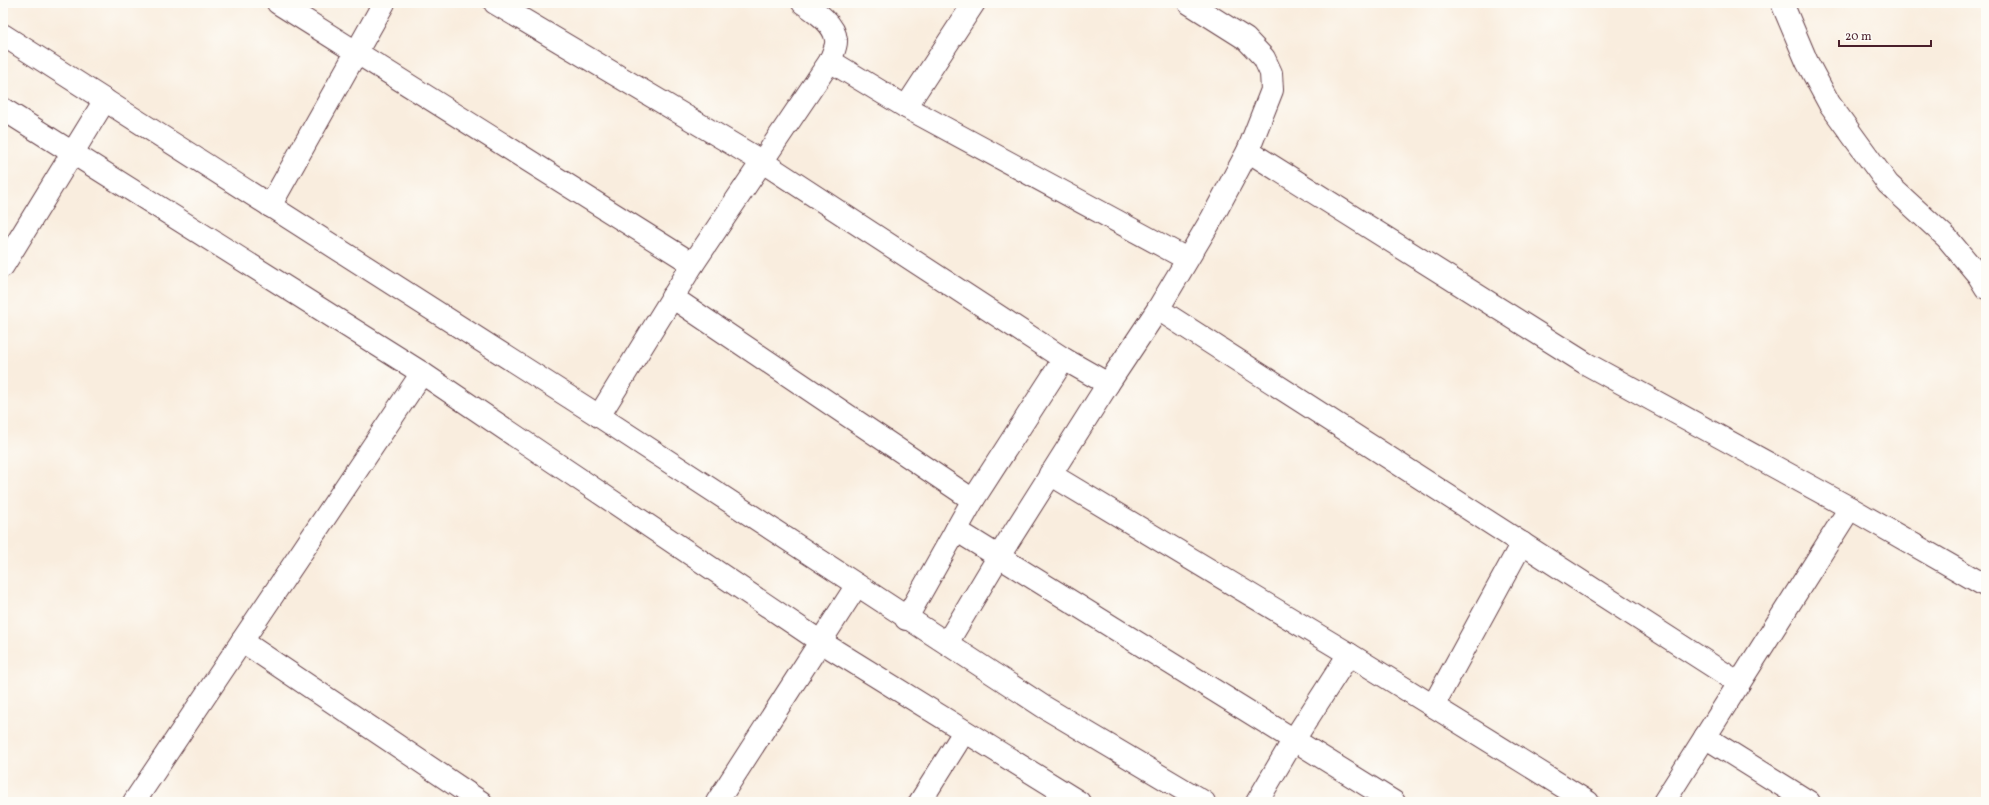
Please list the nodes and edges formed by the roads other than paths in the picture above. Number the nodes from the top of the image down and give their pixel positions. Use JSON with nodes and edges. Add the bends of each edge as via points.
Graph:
{"nodes":[{"id":1,"x":278,"y":3,"type":"edge"},
{"id":2,"x":384,"y":3,"type":"edge"},
{"id":3,"x":495,"y":3,"type":"edge"},
{"id":4,"x":803,"y":3,"type":"edge"},
{"id":5,"x":974,"y":3,"type":"edge"},
{"id":6,"x":1189,"y":3,"type":"edge"},
{"id":7,"x":1782,"y":3,"type":"edge"},
{"id":8,"x":3,"y":35,"type":"edge"},
{"id":9,"x":356,"y":53,"type":"junction"},
{"id":10,"x":830,"y":61,"type":"junction"},
{"id":11,"x":105,"y":100,"type":"junction"},
{"id":12,"x":906,"y":107,"type":"junction"},
{"id":13,"x":3,"y":109,"type":"edge"},
{"id":14,"x":1248,"y":150,"type":"junction"},
{"id":15,"x":73,"y":153,"type":"junction"},
{"id":16,"x":761,"y":161,"type":"junction"},
{"id":17,"x":270,"y":206,"type":"junction"},
{"id":18,"x":1187,"y":259,"type":"junction"},
{"id":19,"x":693,"y":264,"type":"junction"},
{"id":20,"x":3,"y":266,"type":"edge"},
{"id":21,"x":1986,"y":288,"type":"edge"},
{"id":22,"x":672,"y":297,"type":"junction"},
{"id":23,"x":1158,"y":309,"type":"junction"},
{"id":24,"x":1064,"y":359,"type":"junction"},
{"id":25,"x":422,"y":373,"type":"junction"},
{"id":26,"x":1108,"y":384,"type":"junction"},
{"id":27,"x":599,"y":416,"type":"junction"},
{"id":28,"x":1050,"y":474,"type":"junction"},
{"id":29,"x":973,"y":500,"type":"junction"},
{"id":30,"x":1850,"y":508,"type":"junction"},
{"id":31,"x":956,"y":530,"type":"junction"},
{"id":32,"x":1522,"y":543,"type":"junction"},
{"id":33,"x":998,"y":556,"type":"junction"},
{"id":34,"x":857,"y":585,"type":"junction"},
{"id":35,"x":1986,"y":586,"type":"edge"},
{"id":36,"x":906,"y":619,"type":"junction"},
{"id":37,"x":242,"y":641,"type":"junction"},
{"id":38,"x":821,"y":642,"type":"junction"},
{"id":39,"x":947,"y":643,"type":"junction"},
{"id":40,"x":1349,"y":654,"type":"junction"},
{"id":41,"x":1739,"y":683,"type":"junction"},
{"id":42,"x":1433,"y":706,"type":"junction"},
{"id":43,"x":964,"y":732,"type":"junction"},
{"id":44,"x":1705,"y":737,"type":"junction"},
{"id":45,"x":1293,"y":741,"type":"junction"},
{"id":46,"x":134,"y":802,"type":"edge"},
{"id":47,"x":481,"y":802,"type":"edge"},
{"id":48,"x":717,"y":802,"type":"edge"},
{"id":49,"x":920,"y":802,"type":"edge"},
{"id":50,"x":1079,"y":802,"type":"edge"},
{"id":51,"x":1204,"y":802,"type":"edge"},
{"id":52,"x":1257,"y":802,"type":"edge"},
{"id":53,"x":1394,"y":802,"type":"edge"},
{"id":54,"x":1588,"y":802,"type":"edge"},
{"id":55,"x":1664,"y":802,"type":"edge"},
{"id":56,"x":1808,"y":802,"type":"edge"}],
"edges":[{"from":1,"to":9,"type":"street"},
{"from":2,"to":9,"type":"street"},
{"from":3,"to":16,"type":"street"},
{"from":4,"to":10,"type":"street","via":[[819,15],[834,32],[836,40]]},
{"from":5,"to":12,"type":"street"},
{"from":6,"to":14,"type":"street","via":[[1246,39],[1264,58],[1271,73],[1272,90]]},
{"from":7,"to":21,"type":"street","via":[[1829,103],[1888,184],[1947,238]]},
{"from":8,"to":11,"type":"street"},
{"from":9,"to":17,"type":"street"},
{"from":9,"to":19,"type":"street"},
{"from":10,"to":12,"type":"street"},
{"from":10,"to":16,"type":"street"},
{"from":11,"to":15,"type":"street"},
{"from":11,"to":17,"type":"street"},
{"from":12,"to":18,"type":"street"},
{"from":13,"to":15,"type":"street"},
{"from":14,"to":18,"type":"street"},
{"from":14,"to":30,"type":"street","via":[[1585,363]]},
{"from":15,"to":20,"type":"street"},
{"from":15,"to":25,"type":"street"},
{"from":16,"to":19,"type":"street"},
{"from":16,"to":24,"type":"street"},
{"from":17,"to":27,"type":"street"},
{"from":18,"to":23,"type":"street"},
{"from":19,"to":22,"type":"street"},
{"from":22,"to":27,"type":"street"},
{"from":22,"to":29,"type":"street"},
{"from":23,"to":26,"type":"street"},
{"from":23,"to":32,"type":"street"},
{"from":24,"to":26,"type":"street"},
{"from":24,"to":29,"type":"street"},
{"from":25,"to":37,"type":"street"},
{"from":25,"to":38,"type":"street"},
{"from":26,"to":28,"type":"street"},
{"from":27,"to":34,"type":"street"},
{"from":28,"to":33,"type":"street"},
{"from":28,"to":40,"type":"street"},
{"from":29,"to":31,"type":"street"},
{"from":30,"to":35,"type":"street"},
{"from":30,"to":41,"type":"street"},
{"from":31,"to":33,"type":"street"},
{"from":31,"to":36,"type":"street"},
{"from":32,"to":41,"type":"street"},
{"from":32,"to":42,"type":"street"},
{"from":33,"to":39,"type":"street"},
{"from":33,"to":45,"type":"street"},
{"from":34,"to":36,"type":"street"},
{"from":34,"to":38,"type":"street"},
{"from":36,"to":39,"type":"street"},
{"from":37,"to":46,"type":"street"},
{"from":37,"to":47,"type":"street"},
{"from":38,"to":43,"type":"street"},
{"from":38,"to":48,"type":"street"},
{"from":39,"to":51,"type":"street","via":[[1044,707]]},
{"from":40,"to":42,"type":"street"},
{"from":40,"to":45,"type":"street"},
{"from":41,"to":44,"type":"street"},
{"from":42,"to":54,"type":"street"},
{"from":43,"to":49,"type":"street"},
{"from":43,"to":50,"type":"street"},
{"from":44,"to":55,"type":"street"},
{"from":44,"to":56,"type":"street"},
{"from":45,"to":52,"type":"street"},
{"from":45,"to":53,"type":"street"}]}
